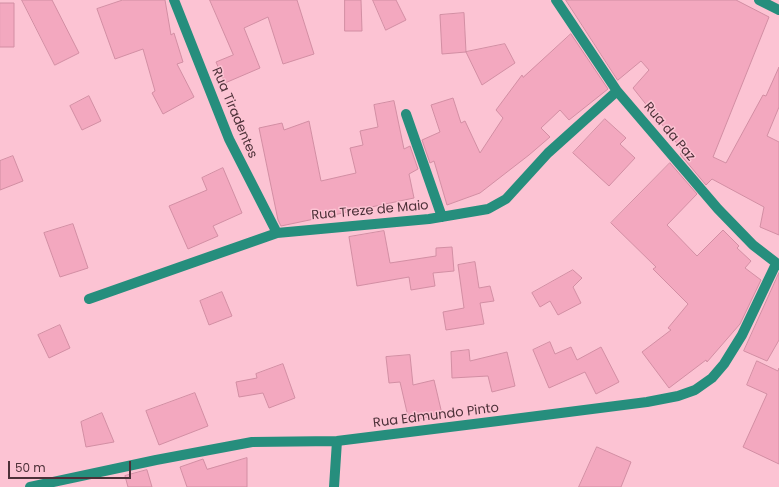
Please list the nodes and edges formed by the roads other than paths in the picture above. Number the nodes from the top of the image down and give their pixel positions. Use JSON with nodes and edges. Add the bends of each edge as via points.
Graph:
{"nodes":[{"id":1,"x":174,"y":0,"type":"edge"},
{"id":2,"x":556,"y":0,"type":"edge"},
{"id":3,"x":759,"y":0,"type":"edge"},
{"id":4,"x":779,"y":10,"type":"edge"},
{"id":5,"x":618,"y":91,"type":"junction"},
{"id":6,"x":406,"y":114,"type":"dead end"},
{"id":7,"x":442,"y":217,"type":"junction"},
{"id":8,"x":277,"y":233,"type":"junction"},
{"id":9,"x":777,"y":265,"type":"edge"},
{"id":10,"x":89,"y":299,"type":"dead end"},
{"id":11,"x":337,"y":440,"type":"junction"},
{"id":12,"x":30,"y":487,"type":"edge"},
{"id":13,"x":334,"y":487,"type":"edge"}],
"edges":[{"from":1,"to":8,"type":"street","name":"Rua Tiradentes","via":[[229,139]]},
{"from":2,"to":5,"type":"street","name":"Rua da Paz"},
{"from":3,"to":4,"type":"street"},
{"from":5,"to":7,"type":"street","name":"Rua Treze de Maio","via":[[548,153],[506,199],[488,209]]},
{"from":5,"to":9,"type":"street","name":"Rua da Paz","via":[[718,209],[753,245]]},
{"from":6,"to":7,"type":"street"},
{"from":7,"to":8,"type":"street","name":"Rua Treze de Maio"},
{"from":8,"to":10,"type":"street","name":"Rua Treze de Maio"},
{"from":9,"to":11,"type":"street","name":"Rua Edmundo Pinto","via":[[742,335],[724,364],[712,378],[695,390],[647,402]]},
{"from":11,"to":12,"type":"street","name":"Rua Edmundo Pinto","via":[[252,442]]},
{"from":11,"to":13,"type":"street"}]}
